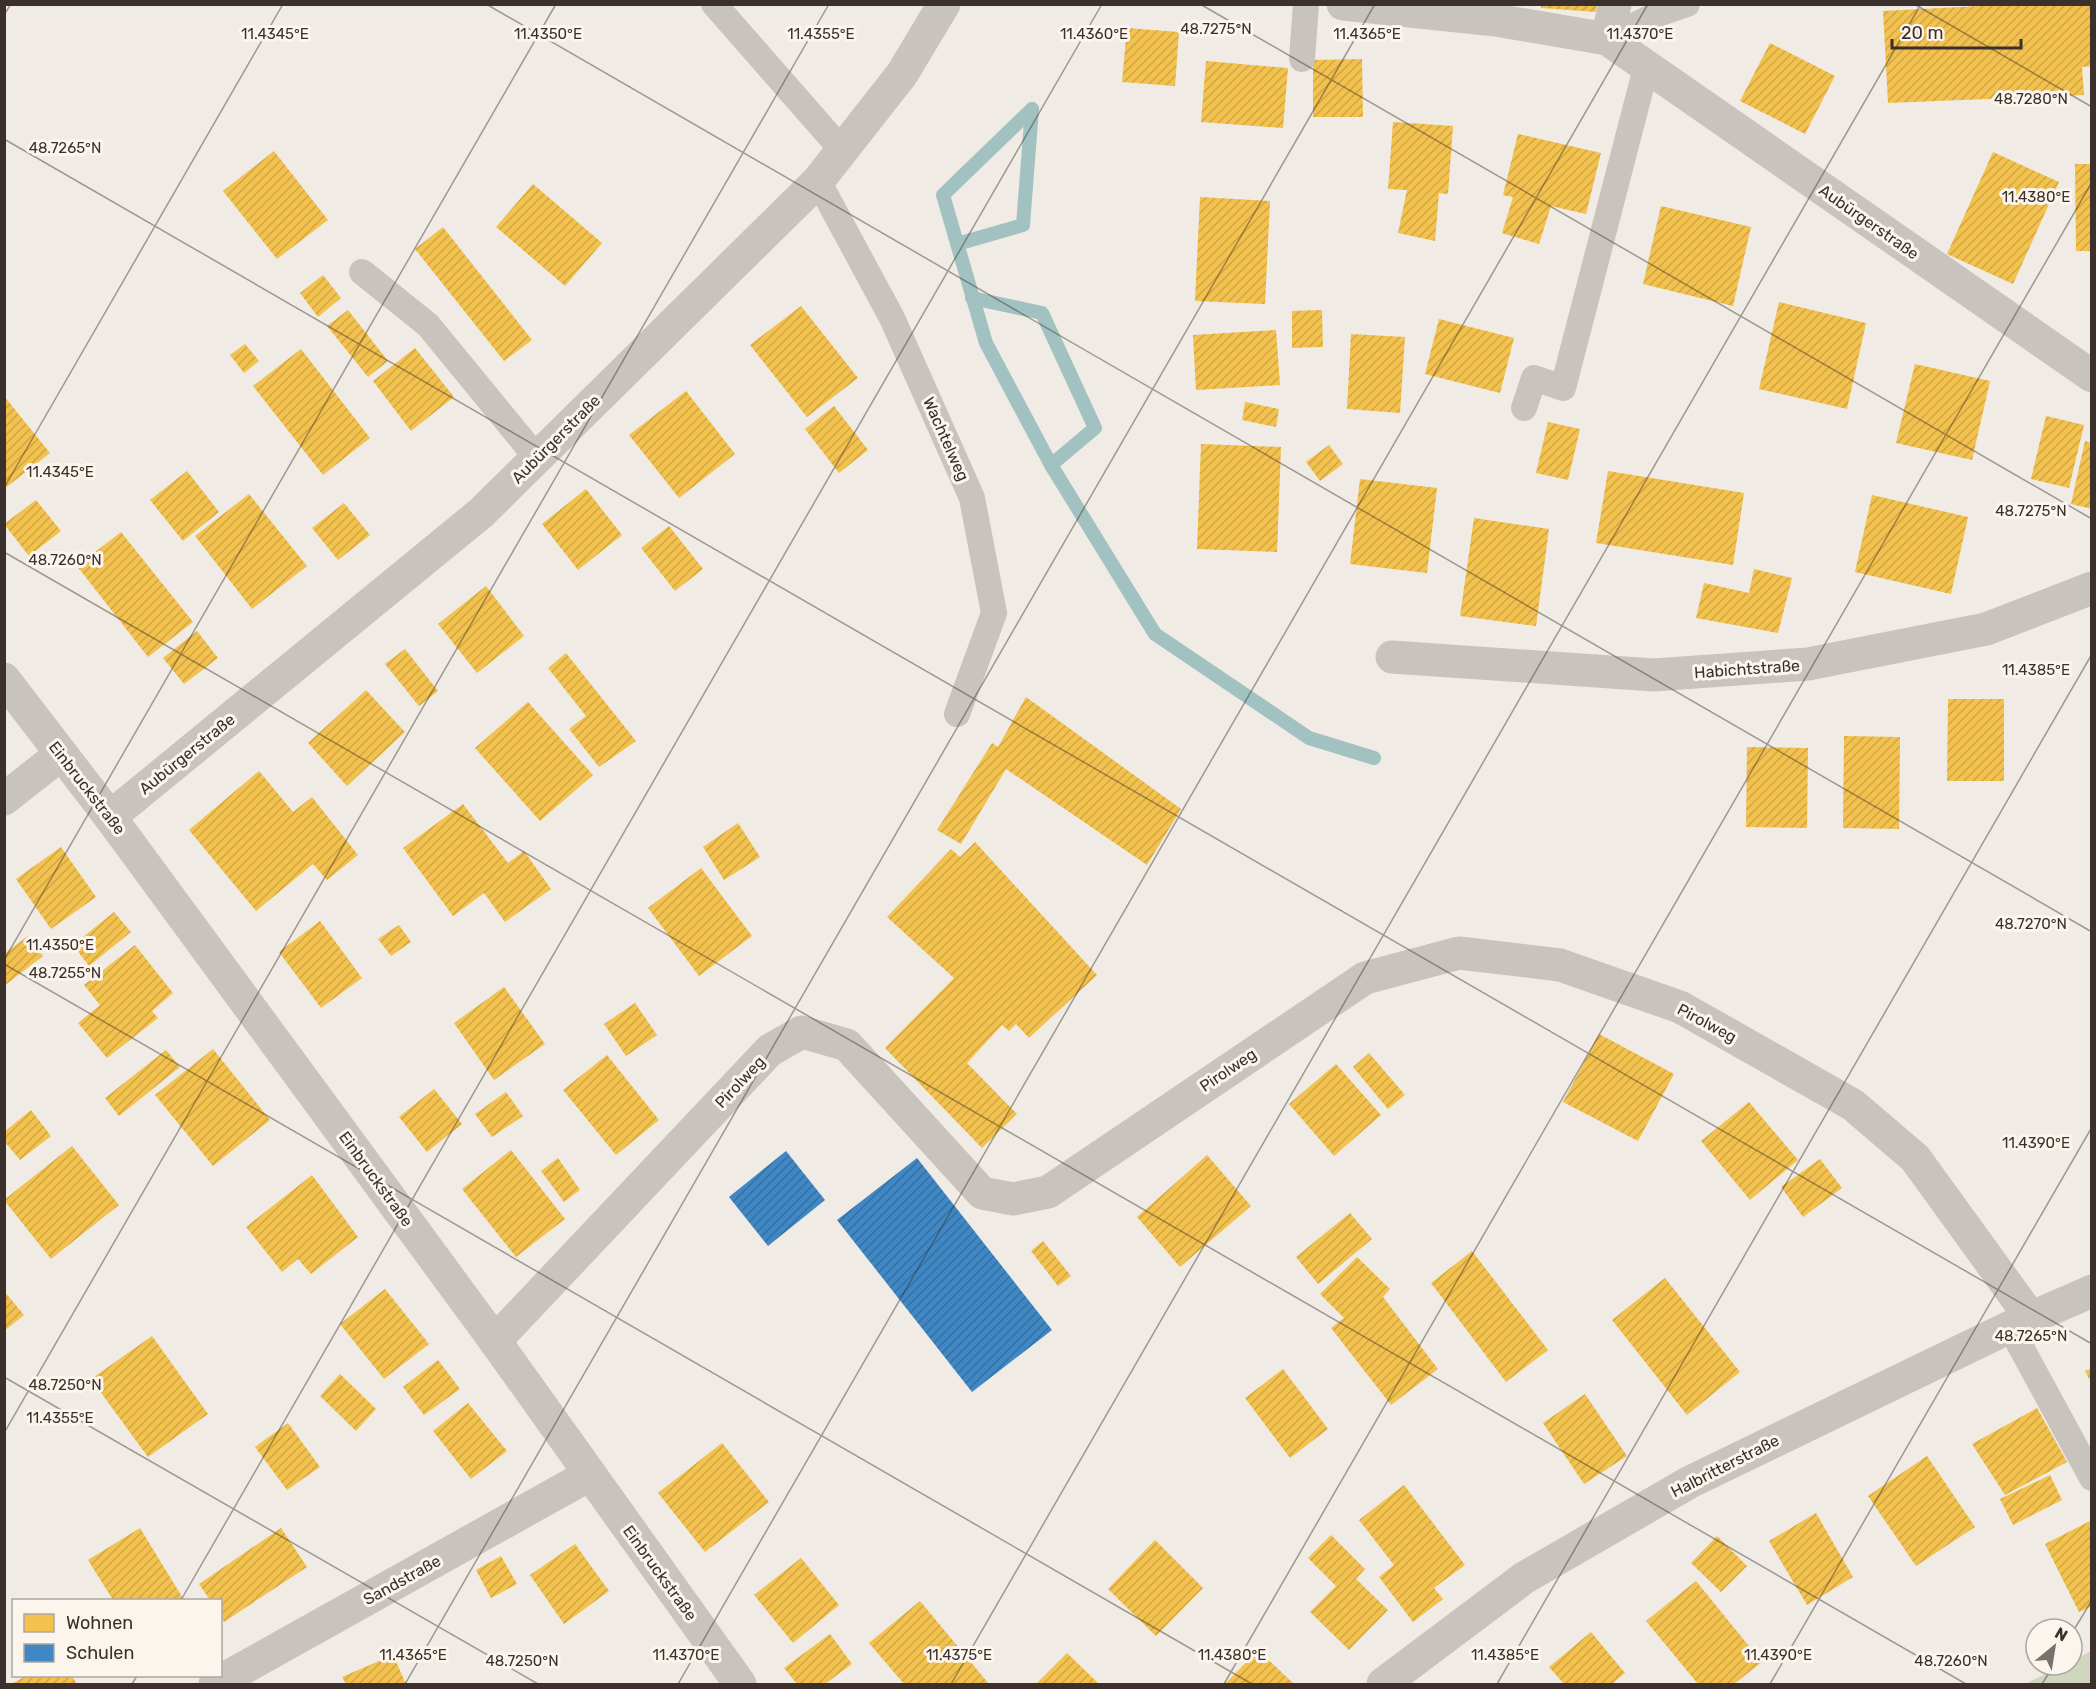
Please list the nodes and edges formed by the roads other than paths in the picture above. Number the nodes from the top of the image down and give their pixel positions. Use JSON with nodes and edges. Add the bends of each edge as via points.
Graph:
{"nodes":[{"id":1,"x":714,"y":4,"type":"edge"},
{"id":2,"x":944,"y":4,"type":"edge"},
{"id":3,"x":1306,"y":4,"type":"edge"},
{"id":4,"x":1343,"y":4,"type":"edge"},
{"id":5,"x":1615,"y":4,"type":"edge"},
{"id":6,"x":1687,"y":4,"type":"edge"},
{"id":7,"x":1607,"y":39,"type":"junction"},
{"id":8,"x":1302,"y":59,"type":"dead end"},
{"id":9,"x":1646,"y":68,"type":"junction"},
{"id":10,"x":842,"y":150,"type":"junction"},
{"id":11,"x":818,"y":181,"type":"junction"},
{"id":12,"x":362,"y":272,"type":"dead end"},
{"id":13,"x":2091,"y":376,"type":"edge"},
{"id":14,"x":1524,"y":408,"type":"dead end"},
{"id":15,"x":537,"y":458,"type":"junction"},
{"id":16,"x":2091,"y":588,"type":"edge"},
{"id":17,"x":1392,"y":657,"type":"dead end"},
{"id":18,"x":4,"y":678,"type":"edge"},
{"id":19,"x":957,"y":714,"type":"dead end"},
{"id":20,"x":60,"y":755,"type":"junction"},
{"id":21,"x":4,"y":799,"type":"edge"},
{"id":22,"x":110,"y":817,"type":"junction"},
{"id":23,"x":2091,"y":1291,"type":"edge"},
{"id":24,"x":2021,"y":1322,"type":"junction"},
{"id":25,"x":495,"y":1341,"type":"junction"},
{"id":26,"x":589,"y":1475,"type":"junction"},
{"id":27,"x":2091,"y":1478,"type":"edge"},
{"id":28,"x":215,"y":1684,"type":"edge"},
{"id":29,"x":740,"y":1684,"type":"edge"},
{"id":30,"x":1383,"y":1684,"type":"edge"}],
"edges":[{"from":1,"to":10,"type":"lane"},
{"from":2,"to":10,"type":"street","name":"Aubürgerstraße","via":[[902,74]]},
{"from":3,"to":8,"type":"lane"},
{"from":4,"to":7,"type":"street","name":"Aubürgerstraße","via":[[1496,20]]},
{"from":5,"to":7,"type":"street"},
{"from":6,"to":7,"type":"lane"},
{"from":7,"to":9,"type":"street","name":"Aubürgerstraße"},
{"from":9,"to":13,"type":"street","name":"Aubürgerstraße"},
{"from":9,"to":14,"type":"lane","via":[[1563,388],[1534,378]]},
{"from":10,"to":11,"type":"street","name":"Aubürgerstraße"},
{"from":11,"to":15,"type":"street","name":"Aubürgerstraße"},
{"from":11,"to":19,"type":"lane","name":"Wachtelweg","via":[[892,318],[972,498],[994,613]]},
{"from":12,"to":15,"type":"lane","via":[[428,325]]},
{"from":15,"to":22,"type":"street","name":"Aubürgerstraße","via":[[481,513]]},
{"from":16,"to":17,"type":"street","name":"Habichtstraße","via":[[1986,629],[1808,664],[1654,675]]},
{"from":18,"to":20,"type":"street","name":"Einbruckstraße"},
{"from":20,"to":21,"type":"street"},
{"from":20,"to":22,"type":"street","name":"Einbruckstraße"},
{"from":22,"to":25,"type":"street","name":"Einbruckstraße"},
{"from":23,"to":24,"type":"street","name":"Halbritterstraße"},
{"from":24,"to":25,"type":"street","name":"Pirolweg","via":[[1916,1158],[1853,1105],[1680,1007],[1560,965],[1459,953],[1365,978],[1048,1192],[1013,1199],[982,1193],[847,1045],[802,1032],[770,1050]]},
{"from":24,"to":27,"type":"lane"},
{"from":24,"to":30,"type":"street","name":"Halbritterstraße","via":[[1690,1482],[1524,1578]]},
{"from":25,"to":26,"type":"street","name":"Einbruckstraße"},
{"from":26,"to":28,"type":"street","name":"Sandstraße"},
{"from":26,"to":29,"type":"street","name":"Einbruckstraße"}]}
